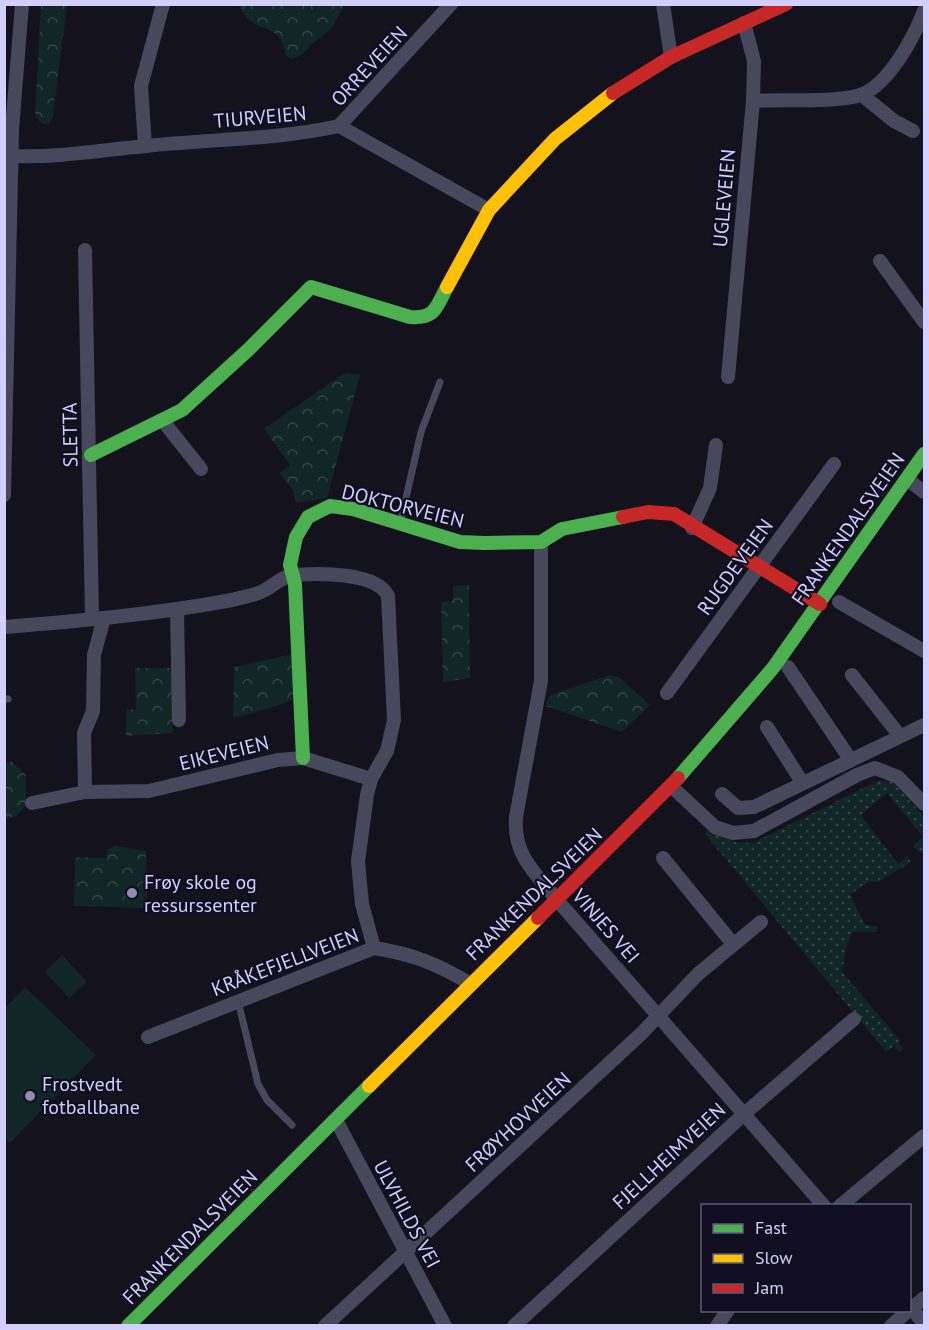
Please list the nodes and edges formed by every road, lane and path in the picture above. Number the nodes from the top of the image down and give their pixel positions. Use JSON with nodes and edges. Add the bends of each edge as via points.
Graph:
{"nodes":[{"id":1,"x":22,"y":4,"type":"edge"},
{"id":2,"x":163,"y":4,"type":"edge"},
{"id":3,"x":451,"y":4,"type":"edge"},
{"id":4,"x":663,"y":4,"type":"edge"},
{"id":5,"x":786,"y":4,"type":"edge"},
{"id":6,"x":924,"y":10,"type":"edge"},
{"id":7,"x":744,"y":23,"type":"junction"},
{"id":8,"x":670,"y":57,"type":"junction"},
{"id":9,"x":862,"y":95,"type":"junction"},
{"id":10,"x":753,"y":100,"type":"junction"},
{"id":11,"x":339,"y":126,"type":"junction"},
{"id":12,"x":913,"y":131,"type":"dead end"},
{"id":13,"x":145,"y":146,"type":"junction"},
{"id":14,"x":12,"y":156,"type":"junction"},
{"id":15,"x":489,"y":210,"type":"junction"},
{"id":16,"x":85,"y":250,"type":"dead end"},
{"id":17,"x":880,"y":261,"type":"dead end"},
{"id":18,"x":924,"y":322,"type":"edge"},
{"id":19,"x":728,"y":377,"type":"dead end"},
{"id":20,"x":440,"y":382,"type":"dead end"},
{"id":21,"x":163,"y":421,"type":"junction"},
{"id":22,"x":716,"y":445,"type":"dead end"},
{"id":23,"x":924,"y":454,"type":"edge"},
{"id":24,"x":91,"y":455,"type":"junction"},
{"id":25,"x":834,"y":464,"type":"dead end"},
{"id":26,"x":201,"y":469,"type":"dead end"},
{"id":27,"x":907,"y":479,"type":"junction"},
{"id":28,"x":924,"y":492,"type":"edge"},
{"id":29,"x":4,"y":495,"type":"edge"},
{"id":30,"x":400,"y":524,"type":"junction"},
{"id":31,"x":692,"y":528,"type":"junction"},
{"id":32,"x":541,"y":542,"type":"junction"},
{"id":33,"x":759,"y":569,"type":"junction"},
{"id":34,"x":292,"y":575,"type":"junction"},
{"id":35,"x":839,"y":602,"type":"dead end"},
{"id":36,"x":819,"y":604,"type":"junction"},
{"id":37,"x":177,"y":610,"type":"junction"},
{"id":38,"x":98,"y":618,"type":"junction"},
{"id":39,"x":4,"y":627,"type":"edge"},
{"id":40,"x":924,"y":651,"type":"edge"},
{"id":41,"x":788,"y":668,"type":"dead end"},
{"id":42,"x":852,"y":675,"type":"dead end"},
{"id":43,"x":667,"y":693,"type":"dead end"},
{"id":44,"x":179,"y":720,"type":"dead end"},
{"id":45,"x":924,"y":724,"type":"edge"},
{"id":46,"x":767,"y":727,"type":"dead end"},
{"id":47,"x":900,"y":736,"type":"junction"},
{"id":48,"x":303,"y":758,"type":"junction"},
{"id":49,"x":850,"y":759,"type":"junction"},
{"id":50,"x":371,"y":779,"type":"junction"},
{"id":51,"x":802,"y":782,"type":"junction"},
{"id":52,"x":671,"y":786,"type":"junction"},
{"id":53,"x":85,"y":792,"type":"junction"},
{"id":54,"x":722,"y":794,"type":"dead end"},
{"id":55,"x":32,"y":803,"type":"dead end"},
{"id":56,"x":924,"y":804,"type":"edge"},
{"id":57,"x":663,"y":858,"type":"dead end"},
{"id":58,"x":558,"y":901,"type":"junction"},
{"id":59,"x":761,"y":922,"type":"dead end"},
{"id":60,"x":733,"y":944,"type":"junction"},
{"id":61,"x":374,"y":948,"type":"junction"},
{"id":62,"x":471,"y":984,"type":"junction"},
{"id":63,"x":238,"y":1001,"type":"junction"},
{"id":64,"x":658,"y":1016,"type":"junction"},
{"id":65,"x":854,"y":1019,"type":"dead end"},
{"id":66,"x":148,"y":1037,"type":"dead end"},
{"id":67,"x":744,"y":1114,"type":"junction"},
{"id":68,"x":336,"y":1120,"type":"junction"},
{"id":69,"x":292,"y":1125,"type":"dead end"},
{"id":70,"x":924,"y":1136,"type":"edge"},
{"id":71,"x":822,"y":1204,"type":"edge"},
{"id":72,"x":842,"y":1204,"type":"edge"},
{"id":73,"x":405,"y":1253,"type":"junction"},
{"id":74,"x":924,"y":1298,"type":"edge"},
{"id":75,"x":911,"y":1308,"type":"edge"},
{"id":76,"x":911,"y":1310,"type":"edge"},
{"id":77,"x":727,"y":1312,"type":"edge"},
{"id":78,"x":907,"y":1312,"type":"edge"},
{"id":79,"x":924,"y":1324,"type":"edge"},
{"id":80,"x":128,"y":1326,"type":"edge"},
{"id":81,"x":325,"y":1326,"type":"edge"},
{"id":82,"x":445,"y":1326,"type":"edge"},
{"id":83,"x":514,"y":1326,"type":"edge"},
{"id":84,"x":717,"y":1326,"type":"edge"},
{"id":85,"x":891,"y":1326,"type":"edge"}],
"edges":[{"from":1,"to":14,"type":"street"},
{"from":2,"to":13,"type":"street","via":[[141,86]]},
{"from":3,"to":11,"type":"street","name":"ORREVEIEN"},
{"from":4,"to":8,"type":"street"},
{"from":5,"to":7,"type":"street"},
{"from":6,"to":9,"type":"street","via":[[915,35],[894,64],[879,83]]},
{"from":7,"to":8,"type":"street"},
{"from":7,"to":10,"type":"street","name":"UGLEVEIEN","via":[[754,61]]},
{"from":8,"to":15,"type":"street","via":[[622,85],[555,139]]},
{"from":9,"to":10,"type":"street"},
{"from":9,"to":12,"type":"street"},
{"from":10,"to":19,"type":"street","name":"UGLEVEIEN"},
{"from":11,"to":13,"type":"street","name":"TIURVEIEN","via":[[304,134]]},
{"from":11,"to":15,"type":"street"},
{"from":13,"to":14,"type":"street","name":"TIURVEIEN","via":[[65,156]]},
{"from":14,"to":29,"type":"street"},
{"from":15,"to":21,"type":"street","via":[[433,313],[425,318],[410,316],[311,287],[224,373],[182,410]]},
{"from":16,"to":24,"type":"street","name":"SLETTA"},
{"from":17,"to":18,"type":"street"},
{"from":20,"to":30,"type":"lane","via":[[421,432]]},
{"from":21,"to":24,"type":"street"},
{"from":21,"to":26,"type":"street"},
{"from":22,"to":31,"type":"street","via":[[710,488]]},
{"from":23,"to":27,"type":"street","name":"FRANKENDALSVEIEN"},
{"from":24,"to":38,"type":"street","name":"SLETTA"},
{"from":25,"to":33,"type":"street","name":"RUGDEVEIEN"},
{"from":27,"to":28,"type":"street"},
{"from":27,"to":36,"type":"street","name":"FRANKENDALSVEIEN"},
{"from":30,"to":32,"type":"street","name":"DOKTORVEIEN","via":[[460,542]]},
{"from":30,"to":34,"type":"street","name":"DOKTORVEIEN","via":[[353,509],[320,509],[308,517],[296,537],[290,555]]},
{"from":31,"to":32,"type":"street","name":"DOKTORVEIEN","via":[[674,514],[648,512],[562,529]]},
{"from":31,"to":33,"type":"street","name":"DOKTORVEIEN"},
{"from":32,"to":58,"type":"street","name":"VINJES VEI","via":[[541,681],[514,834],[519,852]]},
{"from":33,"to":36,"type":"street","name":"DOKTORVEIEN"},
{"from":33,"to":43,"type":"street","name":"RUGDEVEIEN"},
{"from":34,"to":37,"type":"street","via":[[253,595]]},
{"from":34,"to":48,"type":"street","name":"DOKTORVEIEN"},
{"from":34,"to":50,"type":"street","via":[[346,576],[377,584],[388,596],[394,720],[387,751]]},
{"from":35,"to":40,"type":"street"},
{"from":36,"to":52,"type":"street","name":"FRANKENDALSVEIEN","via":[[773,668]]},
{"from":37,"to":38,"type":"street"},
{"from":37,"to":44,"type":"street"},
{"from":38,"to":39,"type":"street"},
{"from":38,"to":53,"type":"street","name":"SLETTA","via":[[93,711],[84,733]]},
{"from":41,"to":49,"type":"street"},
{"from":42,"to":47,"type":"street"},
{"from":45,"to":47,"type":"street"},
{"from":46,"to":51,"type":"street"},
{"from":47,"to":49,"type":"street"},
{"from":48,"to":50,"type":"street","name":"EIKEVEIEN"},
{"from":48,"to":53,"type":"street","name":"EIKEVEIEN","via":[[278,760],[149,791]]},
{"from":49,"to":51,"type":"street"},
{"from":50,"to":61,"type":"street","via":[[358,861],[362,904]]},
{"from":51,"to":54,"type":"street","via":[[746,809],[731,805]]},
{"from":52,"to":56,"type":"street","via":[[715,828],[734,833],[754,831],[875,768],[898,777]]},
{"from":52,"to":58,"type":"street","name":"FRANKENDALSVEIEN"},
{"from":53,"to":55,"type":"street","name":"EIKEVEIEN"},
{"from":57,"to":60,"type":"street"},
{"from":58,"to":62,"type":"street","name":"FRANKENDALSVEIEN"},
{"from":58,"to":64,"type":"street","name":"VINJES VEI"},
{"from":59,"to":60,"type":"street","name":"FRØYHOVVEIEN"},
{"from":60,"to":64,"type":"street","name":"FRØYHOVVEIEN"},
{"from":61,"to":62,"type":"street","name":"KRÅKEFJELLVEIEN","via":[[438,964]]},
{"from":61,"to":63,"type":"street","name":"KRÅKEFJELLVEIEN"},
{"from":62,"to":68,"type":"street","name":"FRANKENDALSVEIEN"},
{"from":63,"to":66,"type":"street","name":"KRÅKEFJELLVEIEN"},
{"from":63,"to":69,"type":"lane","via":[[258,1084],[267,1100]]},
{"from":64,"to":67,"type":"street","name":"VINJES VEI"},
{"from":64,"to":73,"type":"street","name":"FRØYHOVVEIEN"},
{"from":65,"to":67,"type":"street","name":"FJELLHEIMVEIEN"},
{"from":67,"to":71,"type":"street","name":"VINJES VEI"},
{"from":67,"to":83,"type":"street","name":"FJELLHEIMVEIEN"},
{"from":68,"to":73,"type":"street","name":"ULVHILDS VEI"},
{"from":68,"to":80,"type":"street","name":"FRANKENDALSVEIEN"},
{"from":70,"to":72,"type":"street"},
{"from":73,"to":81,"type":"street","name":"FRØYHOVVEIEN"},
{"from":73,"to":82,"type":"street","name":"ULVHILDS VEI"},
{"from":74,"to":75,"type":"street"},
{"from":76,"to":79,"type":"street"},
{"from":77,"to":84,"type":"street"},
{"from":78,"to":85,"type":"street"}]}
